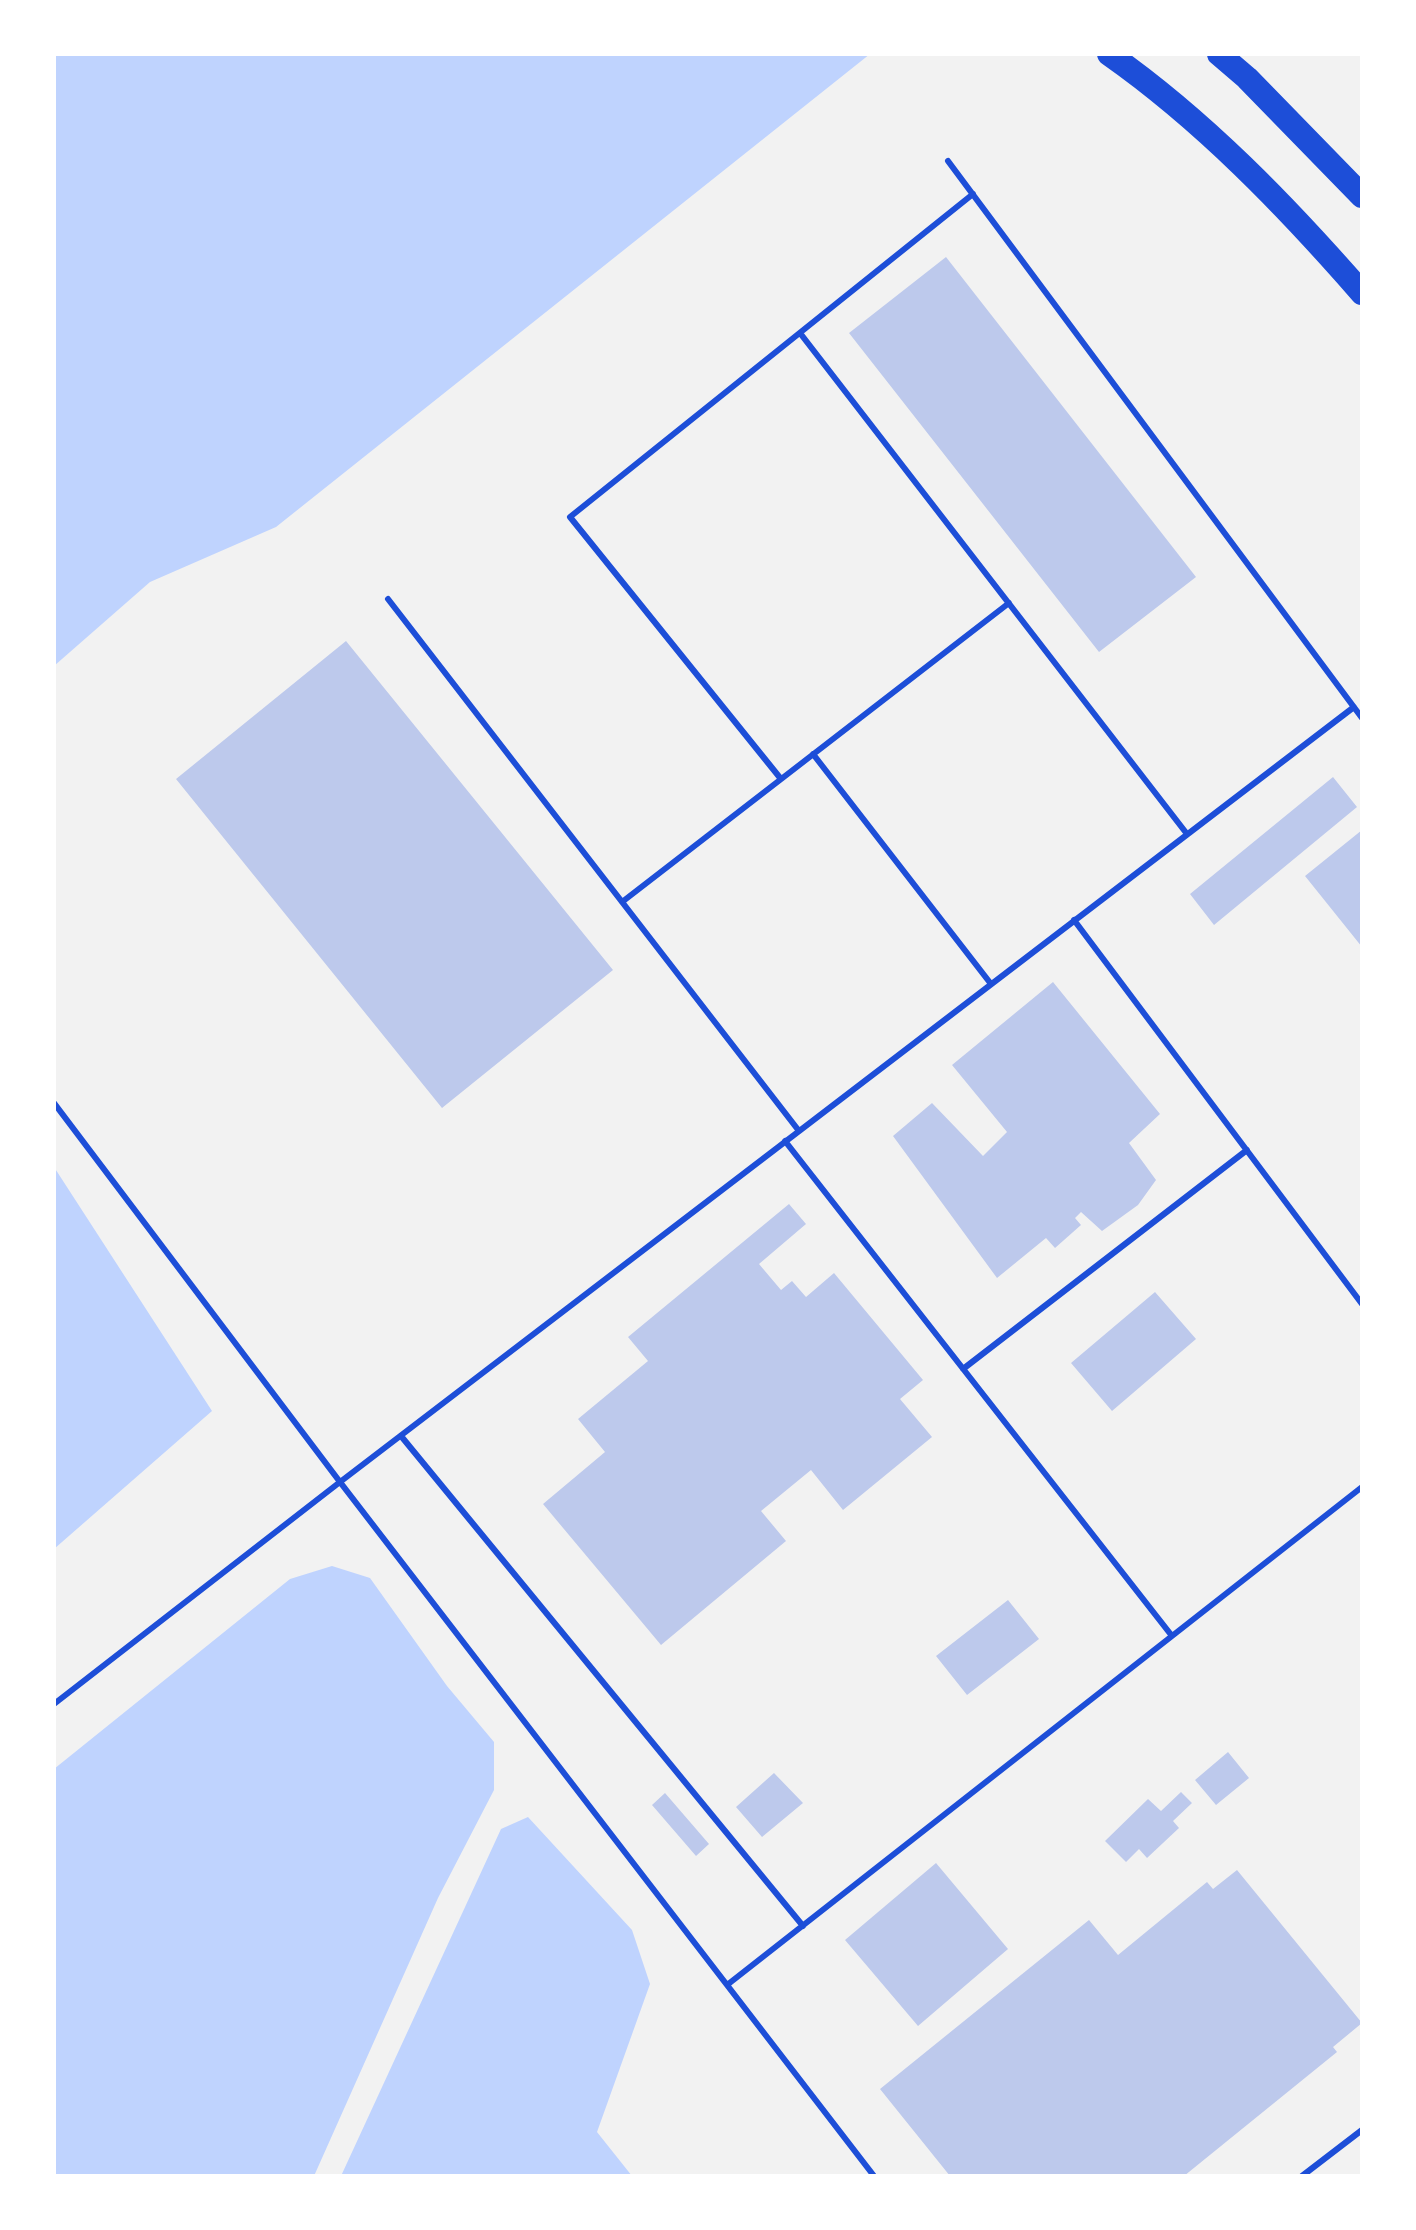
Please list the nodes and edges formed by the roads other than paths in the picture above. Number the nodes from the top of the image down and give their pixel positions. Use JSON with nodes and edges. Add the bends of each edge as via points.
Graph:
{"nodes":[{"id":1,"x":1109,"y":54,"type":"edge"},
{"id":2,"x":1219,"y":54,"type":"edge"},
{"id":3,"x":948,"y":161,"type":"dead end"},
{"id":4,"x":973,"y":194,"type":"junction"},
{"id":5,"x":1362,"y":196,"type":"edge"},
{"id":6,"x":1362,"y":293,"type":"edge"},
{"id":7,"x":800,"y":333,"type":"junction"},
{"id":8,"x":388,"y":599,"type":"dead end"},
{"id":9,"x":1009,"y":603,"type":"junction"},
{"id":10,"x":1354,"y":707,"type":"junction"},
{"id":11,"x":1362,"y":718,"type":"edge"},
{"id":12,"x":813,"y":754,"type":"junction"},
{"id":13,"x":781,"y":779,"type":"junction"},
{"id":14,"x":1187,"y":834,"type":"junction"},
{"id":15,"x":622,"y":902,"type":"junction"},
{"id":16,"x":1074,"y":920,"type":"junction"},
{"id":17,"x":991,"y":984,"type":"junction"},
{"id":18,"x":54,"y":1103,"type":"edge"},
{"id":19,"x":799,"y":1131,"type":"junction"},
{"id":20,"x":785,"y":1141,"type":"junction"},
{"id":21,"x":1247,"y":1150,"type":"junction"},
{"id":22,"x":1362,"y":1304,"type":"edge"},
{"id":23,"x":963,"y":1369,"type":"junction"},
{"id":24,"x":401,"y":1436,"type":"junction"},
{"id":25,"x":340,"y":1482,"type":"junction"},
{"id":26,"x":1362,"y":1487,"type":"edge"},
{"id":27,"x":1172,"y":1636,"type":"junction"},
{"id":28,"x":54,"y":1704,"type":"edge"},
{"id":29,"x":803,"y":1926,"type":"junction"},
{"id":30,"x":727,"y":1985,"type":"junction"},
{"id":31,"x":1362,"y":2130,"type":"edge"},
{"id":32,"x":874,"y":2176,"type":"edge"},
{"id":33,"x":1302,"y":2176,"type":"edge"}],
"edges":[{"from":1,"to":6,"type":"highway","via":[[1237,163]]},
{"from":2,"to":5,"type":"highway"},
{"from":3,"to":4,"type":"lane"},
{"from":4,"to":7,"type":"lane"},
{"from":4,"to":10,"type":"lane"},
{"from":7,"to":9,"type":"lane"},
{"from":7,"to":13,"type":"lane","via":[[570,517]]},
{"from":8,"to":15,"type":"lane"},
{"from":9,"to":12,"type":"lane"},
{"from":9,"to":14,"type":"lane"},
{"from":10,"to":11,"type":"lane"},
{"from":10,"to":14,"type":"lane"},
{"from":12,"to":13,"type":"lane"},
{"from":12,"to":17,"type":"lane"},
{"from":13,"to":15,"type":"lane"},
{"from":14,"to":16,"type":"lane"},
{"from":15,"to":19,"type":"lane"},
{"from":16,"to":17,"type":"lane"},
{"from":16,"to":21,"type":"lane"},
{"from":17,"to":19,"type":"lane"},
{"from":18,"to":25,"type":"lane"},
{"from":19,"to":20,"type":"lane"},
{"from":20,"to":23,"type":"lane"},
{"from":20,"to":24,"type":"lane"},
{"from":21,"to":22,"type":"lane"},
{"from":21,"to":23,"type":"lane"},
{"from":23,"to":27,"type":"lane"},
{"from":24,"to":25,"type":"lane"},
{"from":24,"to":29,"type":"lane"},
{"from":25,"to":28,"type":"lane"},
{"from":25,"to":30,"type":"lane"},
{"from":26,"to":27,"type":"lane"},
{"from":27,"to":29,"type":"lane"},
{"from":29,"to":30,"type":"lane"},
{"from":30,"to":32,"type":"lane"},
{"from":31,"to":33,"type":"lane"}]}
